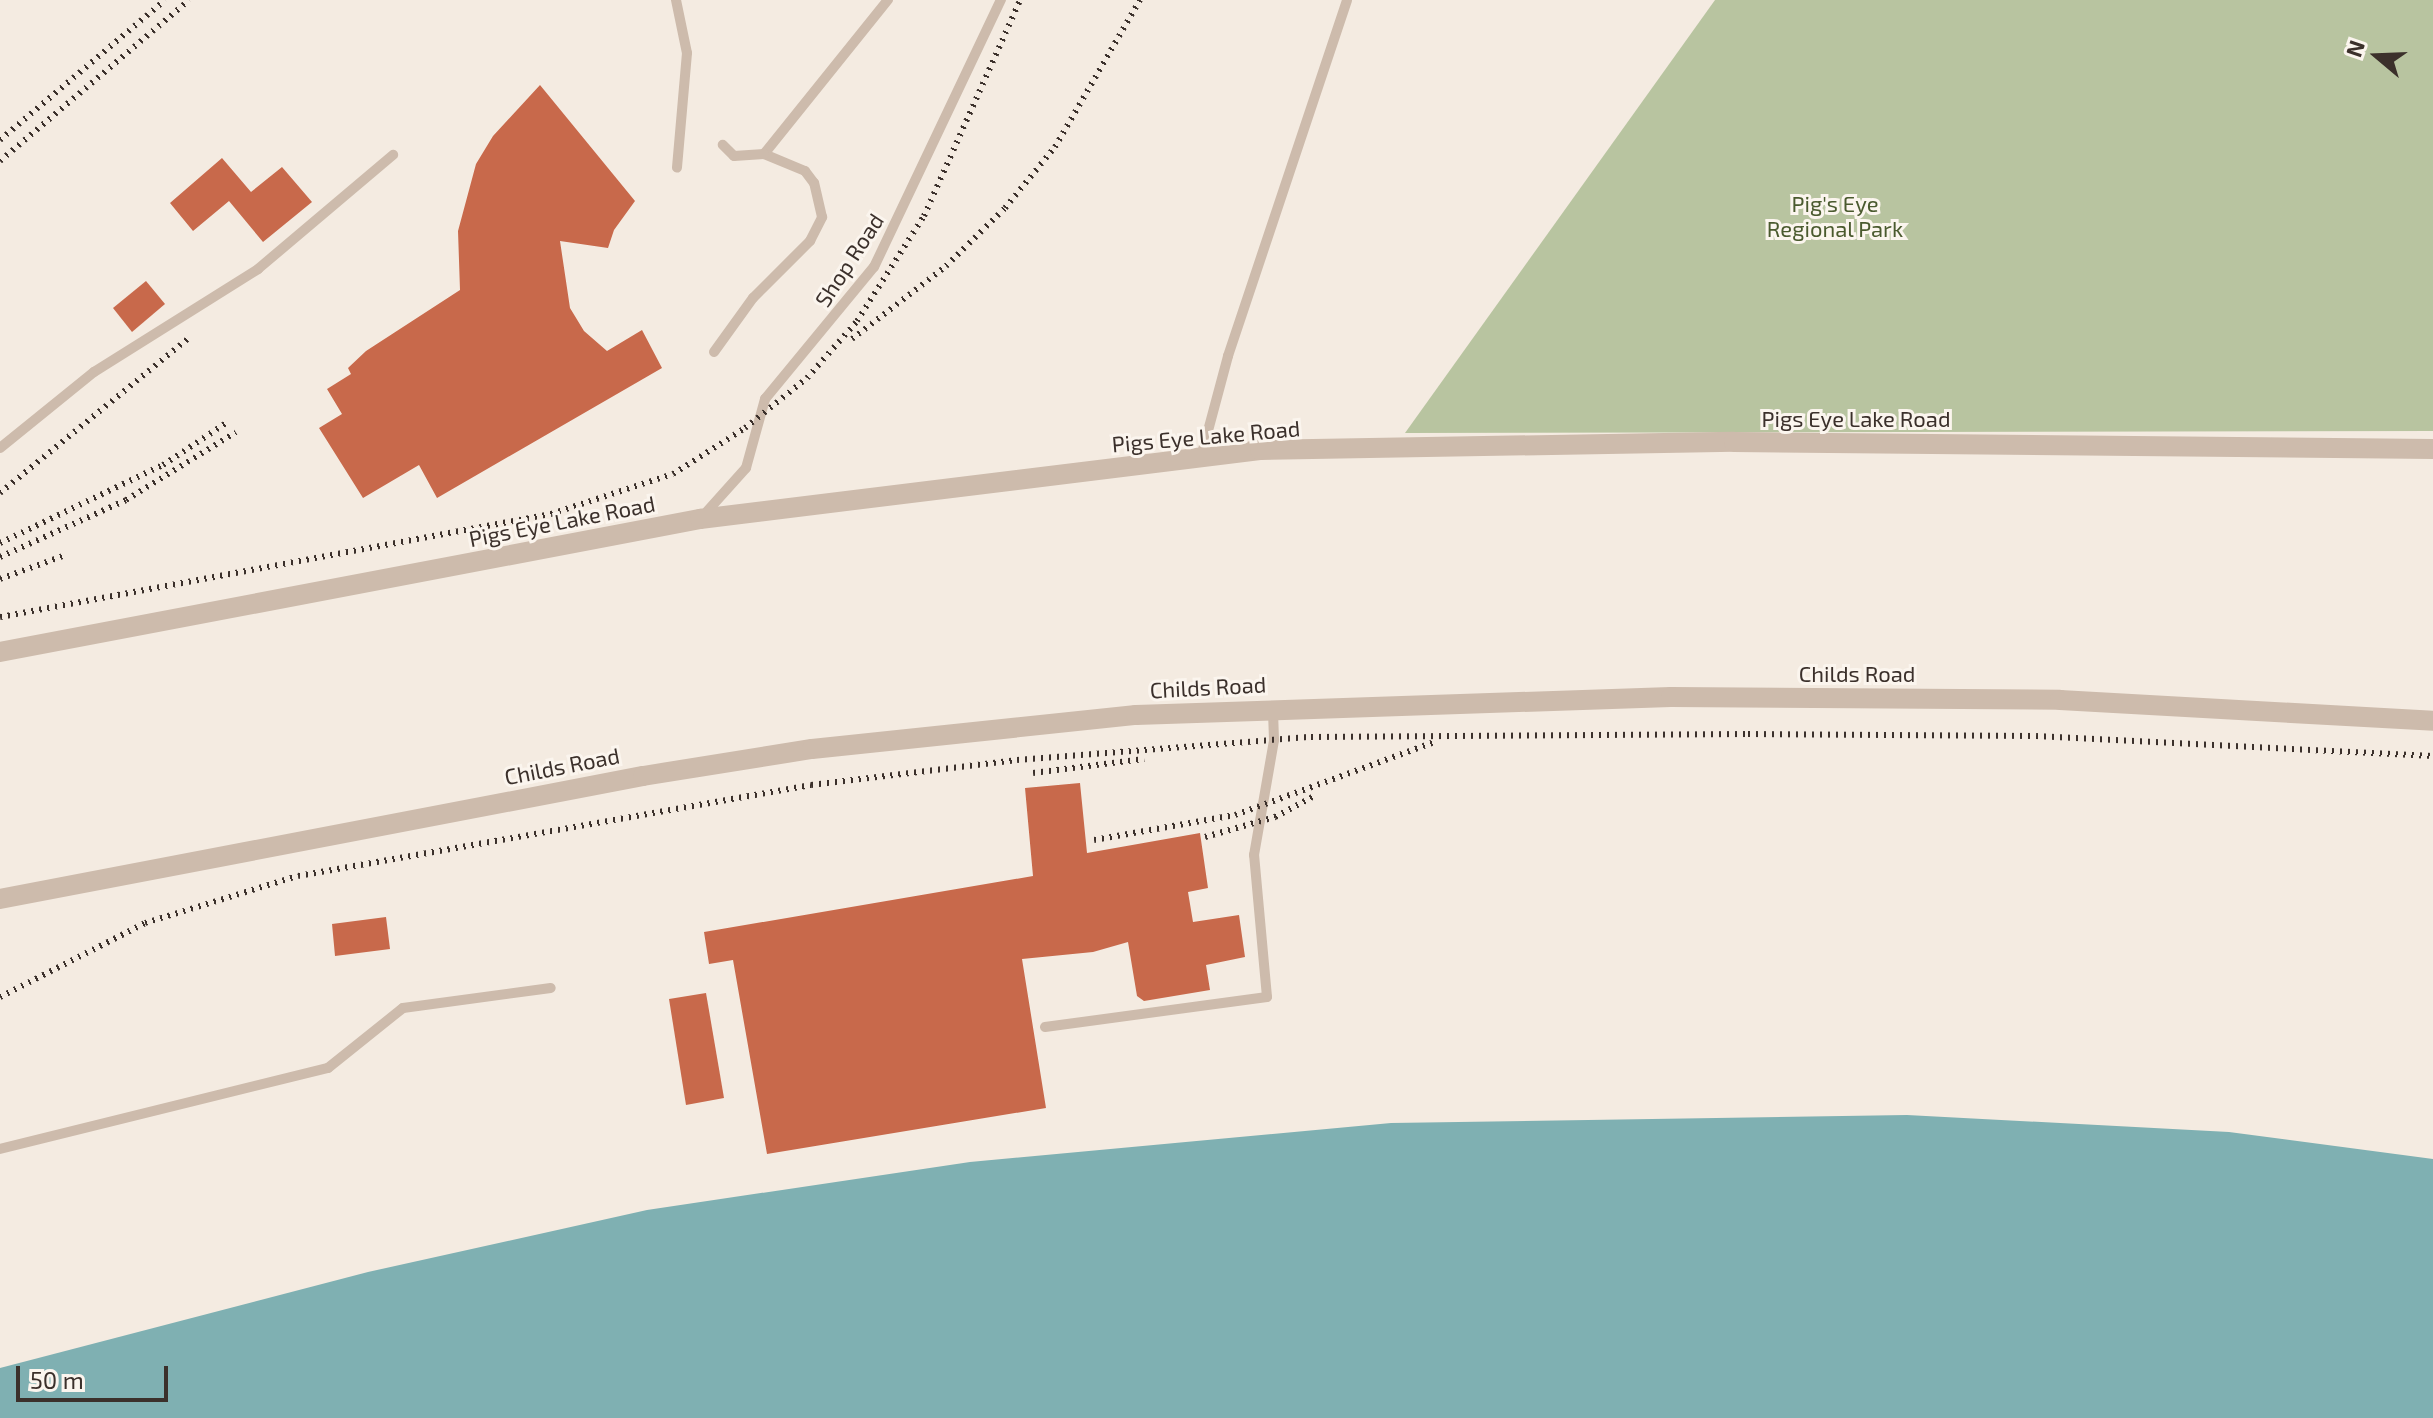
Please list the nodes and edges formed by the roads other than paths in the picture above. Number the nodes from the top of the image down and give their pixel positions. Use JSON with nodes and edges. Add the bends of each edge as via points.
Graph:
{"nodes":[{"id":1,"x":676,"y":0,"type":"edge"},
{"id":2,"x":888,"y":0,"type":"edge"},
{"id":3,"x":1001,"y":0,"type":"edge"},
{"id":4,"x":1347,"y":0,"type":"edge"},
{"id":5,"x":723,"y":145,"type":"dead end"},
{"id":6,"x":764,"y":154,"type":"junction"},
{"id":7,"x":393,"y":155,"type":"dead end"},
{"id":8,"x":677,"y":168,"type":"dead end"},
{"id":9,"x":714,"y":352,"type":"dead end"},
{"id":10,"x":0,"y":448,"type":"edge"},
{"id":11,"x":2433,"y":449,"type":"edge"},
{"id":12,"x":1201,"y":457,"type":"junction"},
{"id":13,"x":700,"y":519,"type":"junction"},
{"id":14,"x":0,"y":652,"type":"edge"},
{"id":15,"x":1273,"y":707,"type":"junction"},
{"id":16,"x":2433,"y":721,"type":"edge"},
{"id":17,"x":0,"y":899,"type":"edge"},
{"id":18,"x":551,"y":988,"type":"dead end"},
{"id":19,"x":1045,"y":1027,"type":"dead end"},
{"id":20,"x":0,"y":1149,"type":"edge"}],
"edges":[{"from":1,"to":8,"type":"lane","via":[[687,53]]},
{"from":2,"to":6,"type":"lane"},
{"from":3,"to":13,"type":"lane","name":"Shop Road","via":[[874,267],[765,399],[746,468]]},
{"from":4,"to":12,"type":"lane","via":[[1232,342]]},
{"from":5,"to":6,"type":"lane","via":[[734,156]]},
{"from":6,"to":9,"type":"lane","via":[[805,171],[814,183],[822,217],[810,241],[753,298]]},
{"from":7,"to":10,"type":"lane","via":[[258,269],[94,372]]},
{"from":11,"to":12,"type":"street","name":"Pigs Eye Lake Road","via":[[1734,442],[1260,450]]},
{"from":12,"to":13,"type":"street","name":"Pigs Eye Lake Road"},
{"from":13,"to":14,"type":"street","name":"Pigs Eye Lake Road"},
{"from":15,"to":16,"type":"street","name":"Childs Road","via":[[1671,697],[2031,699]]},
{"from":15,"to":17,"type":"street","name":"Childs Road","via":[[989,728],[812,749],[585,786]]},
{"from":15,"to":19,"type":"lane","via":[[1274,740],[1254,855],[1267,997]]},
{"from":18,"to":20,"type":"lane","via":[[403,1008],[328,1068]]}]}
